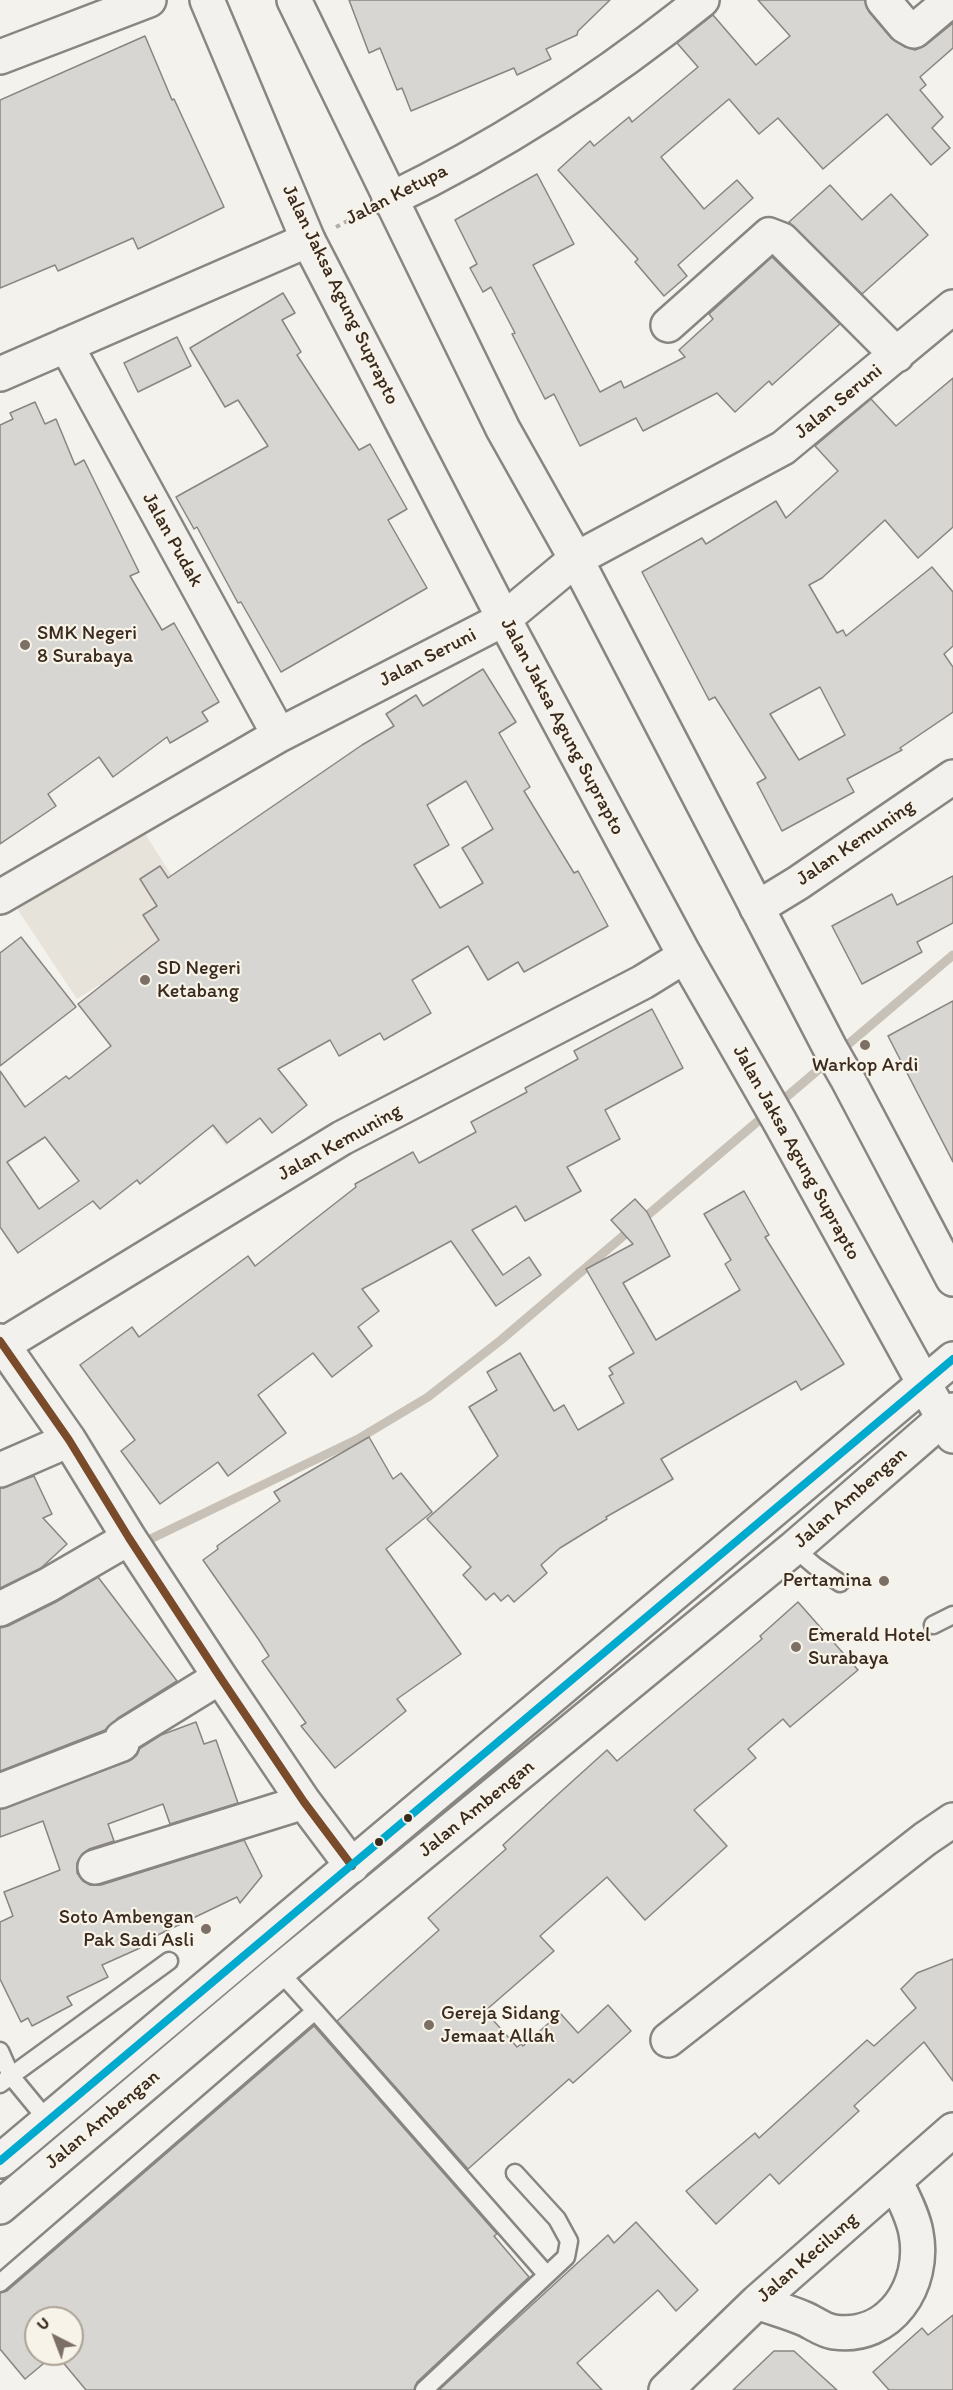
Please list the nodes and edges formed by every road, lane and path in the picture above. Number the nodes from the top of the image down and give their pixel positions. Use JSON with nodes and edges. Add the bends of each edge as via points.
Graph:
{"nodes":[{"id":1,"x":149,"y":0,"type":"edge"},
{"id":2,"x":207,"y":0,"type":"edge"},
{"id":3,"x":294,"y":0,"type":"edge"},
{"id":4,"x":702,"y":0,"type":"edge"},
{"id":5,"x":883,"y":0,"type":"edge"},
{"id":6,"x":951,"y":0,"type":"edge"},
{"id":7,"x":0,"y":57,"type":"edge"},
{"id":8,"x":389,"y":200,"type":"junction"},
{"id":9,"x":308,"y":240,"type":"junction"},
{"id":10,"x":953,"y":307,"type":"edge"},
{"id":11,"x":668,"y":325,"type":"dead end"},
{"id":12,"x":66,"y":345,"type":"junction"},
{"id":13,"x":897,"y":355,"type":"junction"},
{"id":14,"x":0,"y":374,"type":"edge"},
{"id":15,"x":576,"y":560,"type":"junction"},
{"id":16,"x":504,"y":619,"type":"junction"},
{"id":17,"x":279,"y":735,"type":"junction"},
{"id":18,"x":953,"y":777,"type":"edge"},
{"id":19,"x":0,"y":897,"type":"edge"},
{"id":20,"x":757,"y":908,"type":"junction"},
{"id":21,"x":686,"y":956,"type":"junction"},
{"id":22,"x":953,"y":1279,"type":"edge"},
{"id":23,"x":1,"y":1343,"type":"edge"},
{"id":24,"x":953,"y":1359,"type":"edge"},
{"id":25,"x":922,"y":1383,"type":"junction"},
{"id":26,"x":950,"y":1421,"type":"edge"},
{"id":27,"x":69,"y":1440,"type":"junction"},
{"id":28,"x":0,"y":1470,"type":"edge"},
{"id":29,"x":133,"y":1544,"type":"junction"},
{"id":30,"x":794,"y":1548,"type":"junction"},
{"id":31,"x":840,"y":1583,"type":"dead end"},
{"id":32,"x":0,"y":1609,"type":"edge"},
{"id":33,"x":953,"y":1615,"type":"edge"},
{"id":34,"x":933,"y":1625,"type":"dead end"},
{"id":35,"x":219,"y":1677,"type":"junction"},
{"id":36,"x":0,"y":1791,"type":"edge"},
{"id":37,"x":304,"y":1802,"type":"junction"},
{"id":38,"x":953,"y":1821,"type":"edge"},
{"id":39,"x":352,"y":1866,"type":"junction"},
{"id":40,"x":95,"y":1867,"type":"dead end"},
{"id":41,"x":169,"y":1961,"type":"dead end"},
{"id":42,"x":279,"y":1971,"type":"junction"},
{"id":43,"x":315,"y":2011,"type":"junction"},
{"id":44,"x":668,"y":2040,"type":"dead end"},
{"id":45,"x":0,"y":2051,"type":"edge"},
{"id":46,"x":5,"y":2080,"type":"edge"},
{"id":47,"x":48,"y":2121,"type":"junction"},
{"id":48,"x":953,"y":2130,"type":"edge"},
{"id":49,"x":0,"y":2161,"type":"edge"},
{"id":50,"x":515,"y":2172,"type":"dead end"},
{"id":51,"x":896,"y":2182,"type":"junction"},
{"id":52,"x":0,"y":2207,"type":"edge"},
{"id":53,"x":546,"y":2274,"type":"junction"},
{"id":54,"x":0,"y":2283,"type":"edge"},
{"id":55,"x":757,"y":2302,"type":"junction"},
{"id":56,"x":424,"y":2390,"type":"edge"},
{"id":57,"x":666,"y":2390,"type":"edge"}],
"edges":[{"from":1,"to":7,"type":"street"},
{"from":2,"to":9,"type":"street","name":"Jalan Jaksa Agung Suprapto"},
{"from":3,"to":8,"type":"street"},
{"from":4,"to":8,"type":"street","name":"Jalan Ketupa","via":[[574,95]]},
{"from":5,"to":6,"type":"street","via":[[914,31]]},
{"from":8,"to":9,"type":"path","name":"Jalan Ketupa"},
{"from":8,"to":15,"type":"street","via":[[503,429]]},
{"from":9,"to":12,"type":"street"},
{"from":9,"to":16,"type":"street","name":"Jalan Jaksa Agung Suprapto"},
{"from":10,"to":13,"type":"street","name":"Jalan Seruni"},
{"from":11,"to":13,"type":"street","via":[[769,235],[782,240]]},
{"from":12,"to":14,"type":"street"},
{"from":12,"to":17,"type":"street","name":"Jalan Pudak"},
{"from":13,"to":15,"type":"street","name":"Jalan Seruni","via":[[783,447]]},
{"from":15,"to":16,"type":"street","name":"Jalan Seruni"},
{"from":15,"to":20,"type":"street"},
{"from":16,"to":17,"type":"street","name":"Jalan Seruni"},
{"from":16,"to":21,"type":"street","name":"Jalan Jaksa Agung Suprapto"},
{"from":17,"to":19,"type":"street","name":"Jalan Seruni"},
{"from":18,"to":20,"type":"street","name":"Jalan Kemuning"},
{"from":20,"to":22,"type":"street"},
{"from":21,"to":23,"type":"street","name":"Jalan Kemuning","via":[[342,1138]]},
{"from":21,"to":25,"type":"street","name":"Jalan Jaksa Agung Suprapto"},
{"from":23,"to":27,"type":"street"},
{"from":24,"to":25,"type":"street","name":"Jalan Ambengan"},
{"from":25,"to":26,"type":"street","name":"Jalan Jaksa Agung Suprapto"},
{"from":25,"to":39,"type":"street","name":"Jalan Ambengan"},
{"from":26,"to":30,"type":"street","name":"Jalan Ambengan"},
{"from":27,"to":28,"type":"street"},
{"from":27,"to":29,"type":"street"},
{"from":29,"to":32,"type":"street"},
{"from":29,"to":35,"type":"street"},
{"from":30,"to":31,"type":"lane"},
{"from":30,"to":42,"type":"street","name":"Jalan Ambengan"},
{"from":33,"to":34,"type":"lane"},
{"from":35,"to":36,"type":"street","via":[[129,1733],[122,1738],[122,1744]]},
{"from":35,"to":37,"type":"street"},
{"from":37,"to":39,"type":"street"},
{"from":37,"to":40,"type":"street"},
{"from":38,"to":44,"type":"street"},
{"from":39,"to":47,"type":"street","name":"Jalan Ambengan"},
{"from":41,"to":46,"type":"lane"},
{"from":42,"to":43,"type":"lane"},
{"from":42,"to":52,"type":"street","name":"Jalan Ambengan"},
{"from":43,"to":53,"type":"lane"},
{"from":43,"to":54,"type":"lane"},
{"from":45,"to":46,"type":"lane"},
{"from":46,"to":47,"type":"lane"},
{"from":47,"to":49,"type":"street","name":"Jalan Ambengan"},
{"from":48,"to":51,"type":"street","name":"Jalan Kecilung"},
{"from":50,"to":53,"type":"lane","via":[[557,2219],[569,2241],[566,2257]]},
{"from":51,"to":55,"type":"street","name":"Jalan Kecilung"},
{"from":51,"to":55,"type":"street","via":[[917,2234],[916,2275],[900,2306],[876,2326],[858,2333],[831,2332]]},
{"from":53,"to":56,"type":"lane"},
{"from":55,"to":57,"type":"street","name":"Jalan Kecilung"}]}
